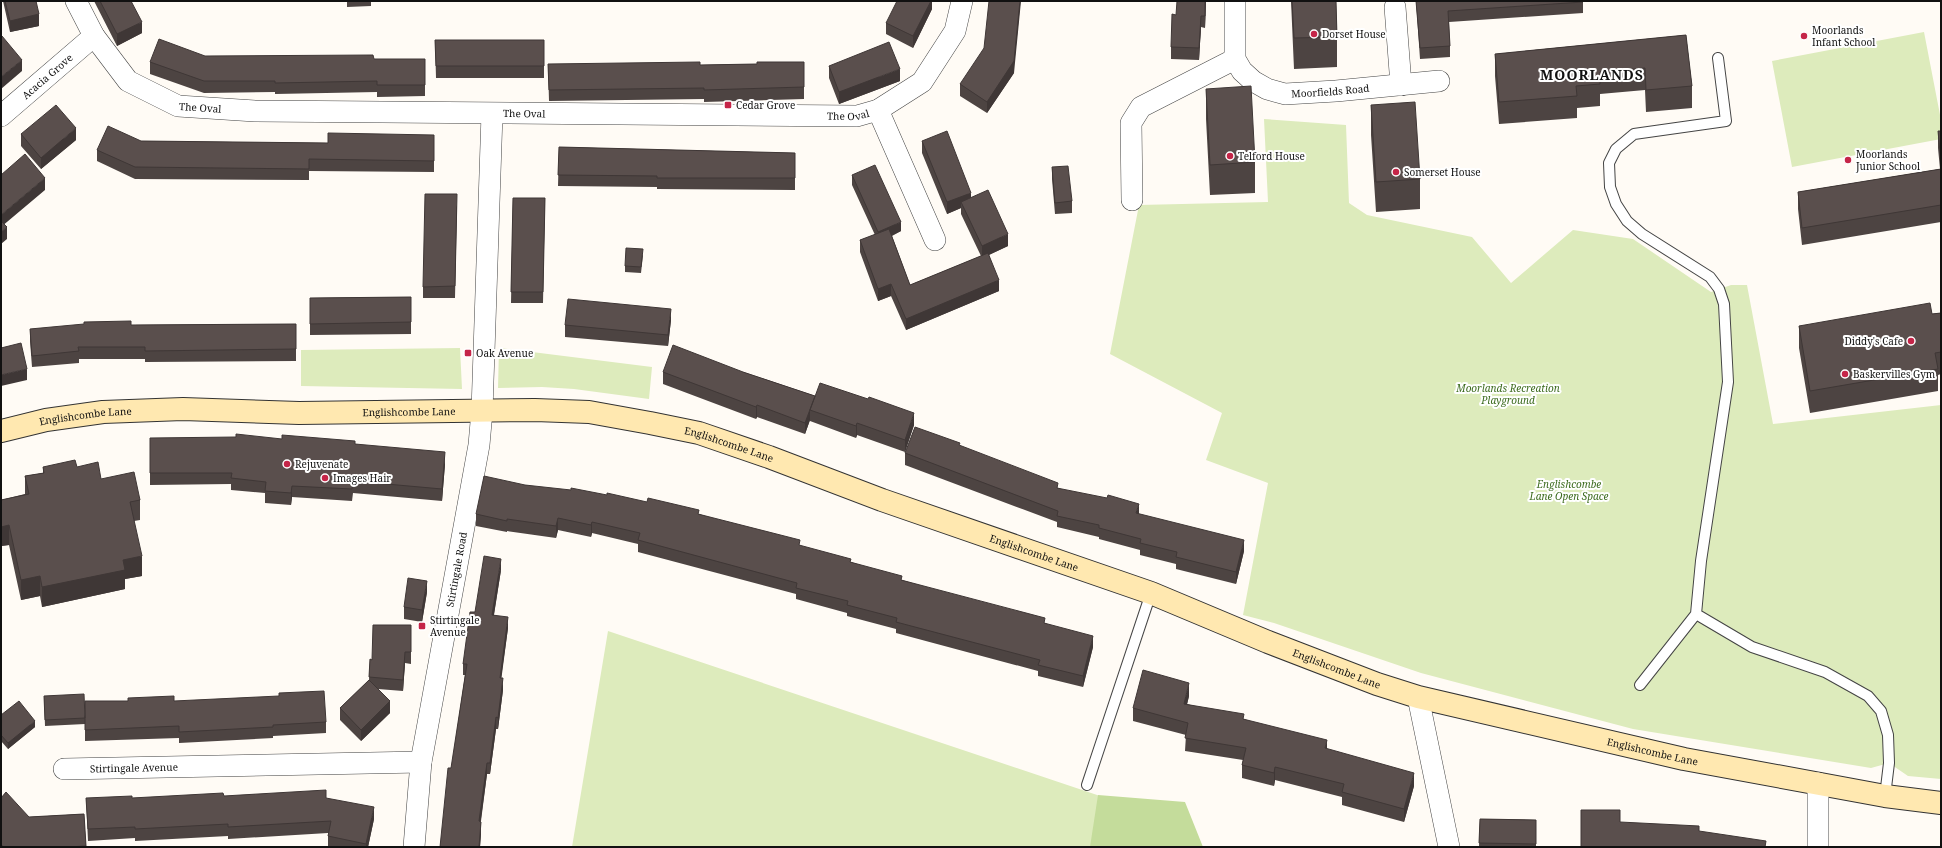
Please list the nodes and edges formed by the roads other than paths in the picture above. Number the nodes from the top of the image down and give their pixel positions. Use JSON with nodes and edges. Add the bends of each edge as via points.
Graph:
{"nodes":[{"id":1,"x":76,"y":1,"type":"edge"},
{"id":2,"x":962,"y":1,"type":"edge"},
{"id":3,"x":1235,"y":1,"type":"edge"},
{"id":4,"x":1395,"y":7,"type":"dead end"},
{"id":5,"x":94,"y":36,"type":"junction"},
{"id":6,"x":1718,"y":58,"type":"dead end"},
{"id":7,"x":1235,"y":59,"type":"junction"},
{"id":8,"x":1439,"y":81,"type":"dead end"},
{"id":9,"x":1401,"y":85,"type":"junction"},
{"id":10,"x":878,"y":110,"type":"junction"},
{"id":11,"x":492,"y":114,"type":"junction"},
{"id":12,"x":1,"y":116,"type":"edge"},
{"id":13,"x":1132,"y":200,"type":"dead end"},
{"id":14,"x":935,"y":240,"type":"dead end"},
{"id":15,"x":482,"y":411,"type":"junction"},
{"id":16,"x":1,"y":431,"type":"edge"},
{"id":17,"x":1151,"y":593,"type":"junction"},
{"id":18,"x":1696,"y":614,"type":"junction"},
{"id":19,"x":1640,"y":685,"type":"dead end"},
{"id":20,"x":1418,"y":697,"type":"junction"},
{"id":21,"x":421,"y":762,"type":"junction"},
{"id":22,"x":64,"y":769,"type":"dead end"},
{"id":23,"x":1818,"y":783,"type":"junction"},
{"id":24,"x":1088,"y":784,"type":"dead end"},
{"id":25,"x":1885,"y":796,"type":"junction"},
{"id":26,"x":1941,"y":803,"type":"edge"},
{"id":27,"x":414,"y":847,"type":"edge"},
{"id":28,"x":1450,"y":847,"type":"edge"},
{"id":29,"x":1818,"y":847,"type":"edge"}],
"edges":[{"from":1,"to":5,"type":"street","name":"The Oval"},
{"from":2,"to":10,"type":"street","name":"The Oval","via":[[955,31],[922,82]]},
{"from":3,"to":7,"type":"street"},
{"from":4,"to":9,"type":"street"},
{"from":5,"to":11,"type":"street","name":"The Oval","via":[[128,81],[178,106],[255,111]]},
{"from":5,"to":12,"type":"street","name":"Acacia Grove"},
{"from":6,"to":18,"type":"lane","via":[[1726,121],[1634,134],[1616,149],[1609,163],[1610,187],[1626,221],[1710,277],[1719,289],[1724,304],[1728,382]]},
{"from":7,"to":9,"type":"street","name":"Moorfields Road","via":[[1242,71],[1253,81],[1267,89],[1285,94]]},
{"from":7,"to":13,"type":"street","via":[[1141,106],[1131,123]]},
{"from":8,"to":9,"type":"street","name":"Moorfields Road"},
{"from":10,"to":11,"type":"street","name":"The Oval","via":[[857,116]]},
{"from":10,"to":14,"type":"street"},
{"from":11,"to":15,"type":"street"},
{"from":15,"to":16,"type":"street","name":"Englishcombe Lane","via":[[299,413],[184,409],[104,412],[46,420]]},
{"from":15,"to":17,"type":"street","name":"Englishcombe Lane","via":[[589,412],[699,433],[882,500]]},
{"from":15,"to":21,"type":"street","name":"Stirtingale Road","via":[[479,445]]},
{"from":17,"to":20,"type":"street","name":"Englishcombe Lane","via":[[1275,645],[1376,684]]},
{"from":17,"to":24,"type":"lane"},
{"from":18,"to":19,"type":"lane"},
{"from":18,"to":25,"type":"lane","via":[[1752,647],[1825,672],[1868,696],[1881,711],[1888,735]]},
{"from":20,"to":23,"type":"street","name":"Englishcombe Lane","via":[[1684,759]]},
{"from":20,"to":28,"type":"street"},
{"from":21,"to":22,"type":"street","name":"Stirtingale Avenue"},
{"from":21,"to":27,"type":"street","name":"Stirtingale Road"},
{"from":23,"to":25,"type":"street","name":"Englishcombe Lane"},
{"from":23,"to":29,"type":"street"},
{"from":25,"to":26,"type":"street","name":"Englishcombe Lane"}]}
